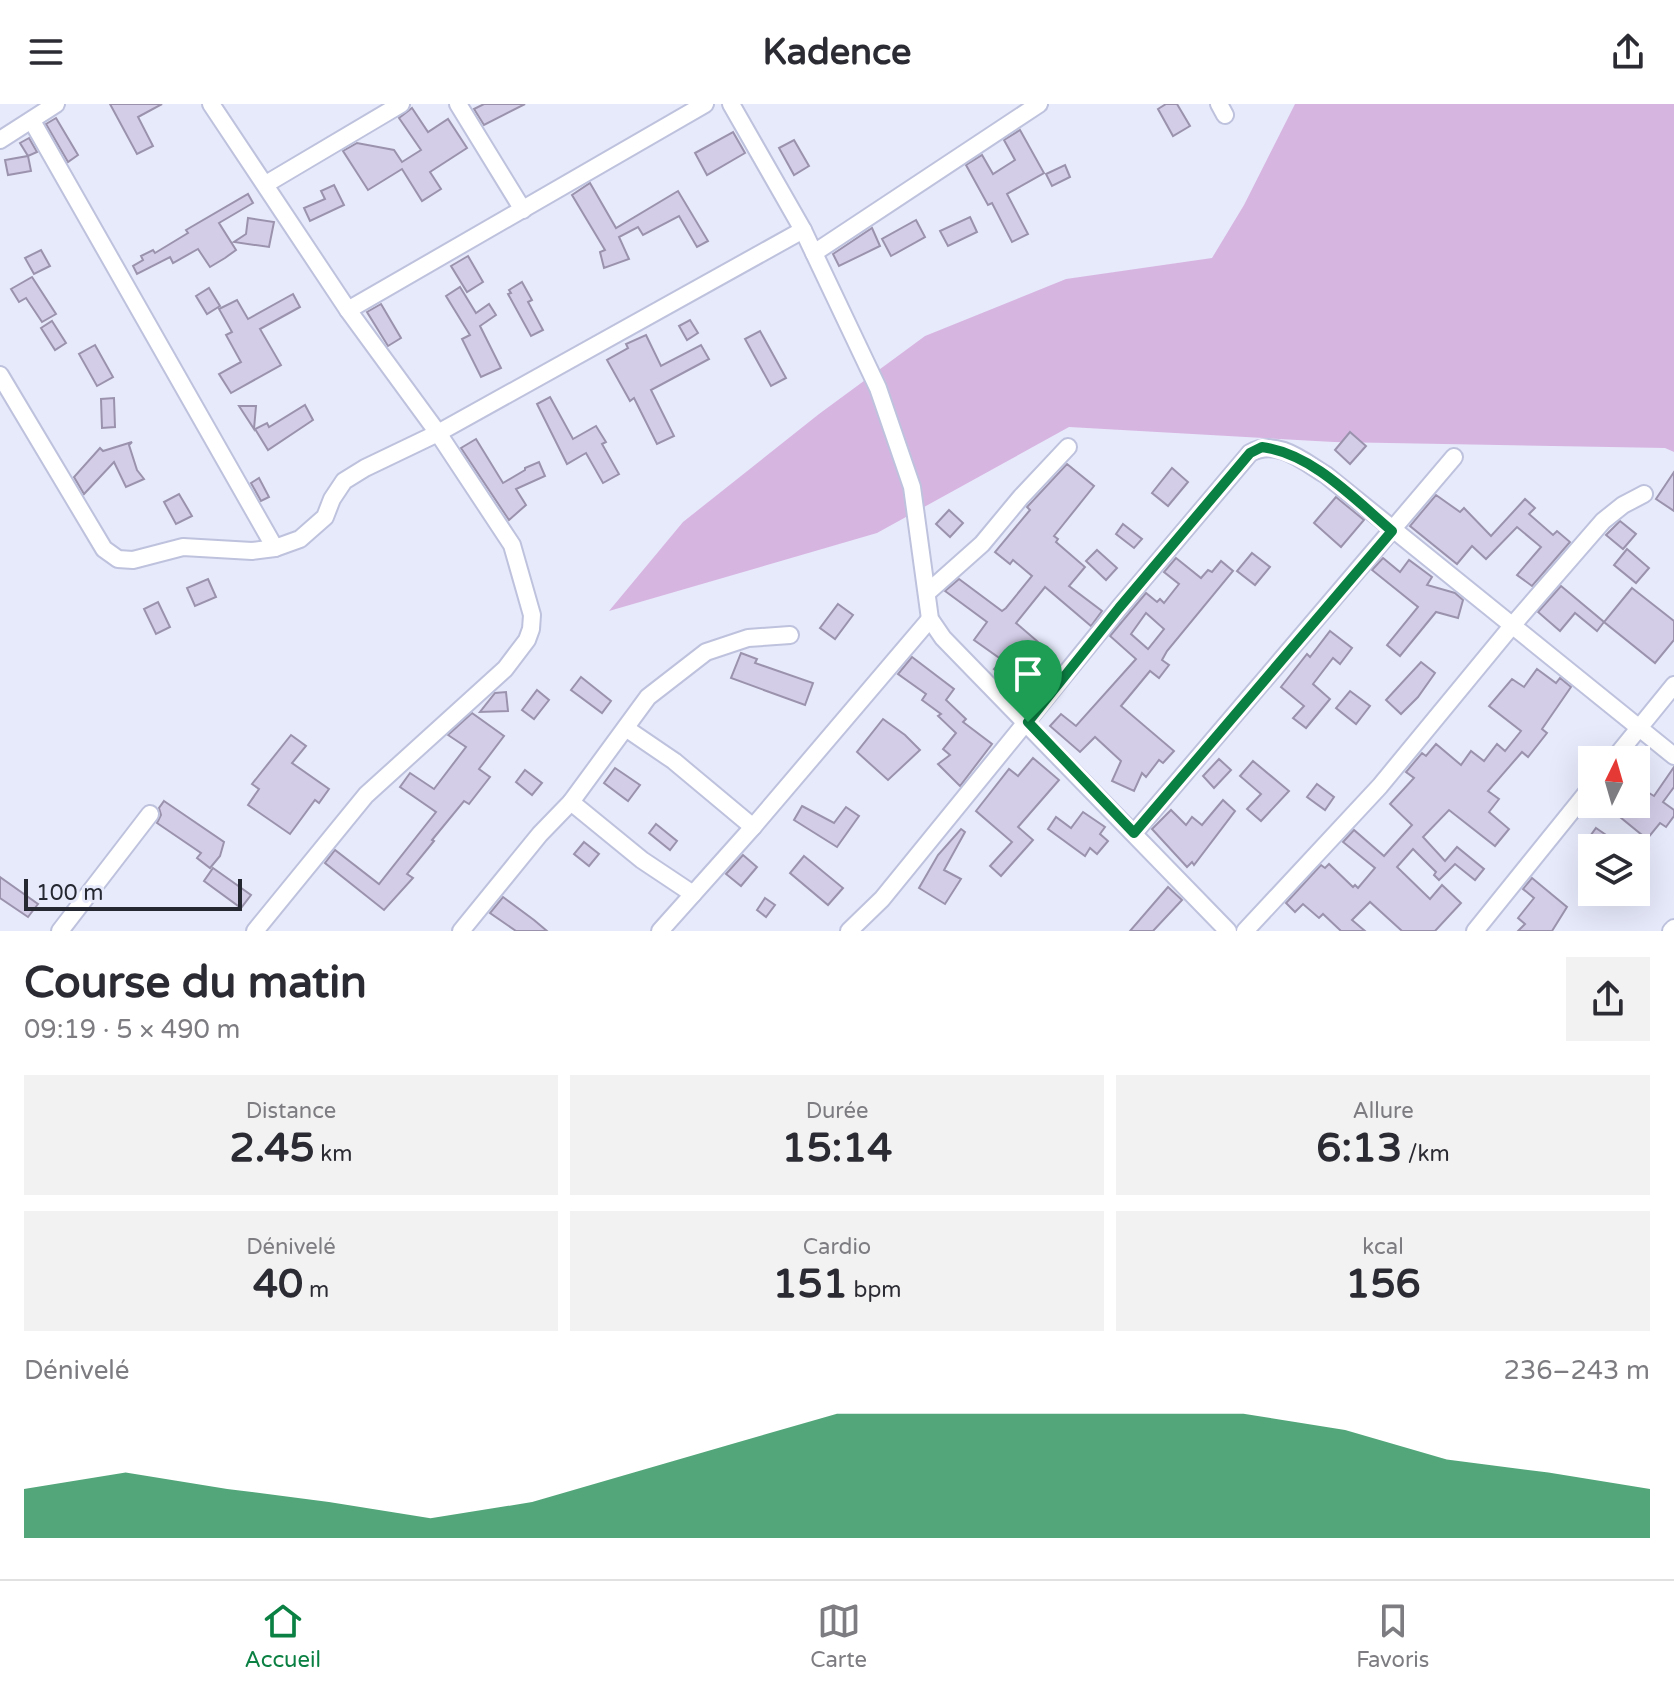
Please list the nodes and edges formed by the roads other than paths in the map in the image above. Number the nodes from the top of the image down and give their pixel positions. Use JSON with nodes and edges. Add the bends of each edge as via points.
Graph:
{"nodes":[{"id":1,"x":56,"y":104,"type":"edge"},
{"id":2,"x":211,"y":104,"type":"edge"},
{"id":3,"x":401,"y":104,"type":"edge"},
{"id":4,"x":458,"y":104,"type":"edge"},
{"id":5,"x":705,"y":104,"type":"edge"},
{"id":6,"x":731,"y":104,"type":"edge"},
{"id":7,"x":1039,"y":104,"type":"edge"},
{"id":8,"x":32,"y":121,"type":"junction"},
{"id":9,"x":0,"y":140,"type":"edge"},
{"id":10,"x":266,"y":184,"type":"junction"},
{"id":11,"x":523,"y":210,"type":"junction"},
{"id":12,"x":803,"y":230,"type":"junction"},
{"id":13,"x":814,"y":253,"type":"junction"},
{"id":14,"x":348,"y":310,"type":"junction"},
{"id":15,"x":0,"y":375,"type":"edge"},
{"id":16,"x":438,"y":433,"type":"junction"},
{"id":17,"x":1068,"y":447,"type":"dead end"},
{"id":18,"x":1454,"y":457,"type":"dead end"},
{"id":19,"x":1644,"y":494,"type":"dead end"},
{"id":20,"x":1392,"y":531,"type":"junction"},
{"id":21,"x":275,"y":548,"type":"junction"},
{"id":22,"x":928,"y":592,"type":"junction"},
{"id":23,"x":930,"y":619,"type":"junction"},
{"id":24,"x":1511,"y":627,"type":"junction"},
{"id":25,"x":790,"y":635,"type":"dead end"},
{"id":26,"x":1674,"y":685,"type":"edge"},
{"id":27,"x":1028,"y":722,"type":"junction"},
{"id":28,"x":1639,"y":727,"type":"junction"},
{"id":29,"x":627,"y":729,"type":"junction"},
{"id":30,"x":1624,"y":746,"type":"edge"},
{"id":31,"x":1674,"y":756,"type":"edge"},
{"id":32,"x":571,"y":802,"type":"junction"},
{"id":33,"x":1578,"y":803,"type":"edge"},
{"id":34,"x":150,"y":814,"type":"dead end"},
{"id":35,"x":753,"y":827,"type":"junction"},
{"id":36,"x":1134,"y":833,"type":"junction"},
{"id":37,"x":693,"y":894,"type":"junction"},
{"id":38,"x":60,"y":931,"type":"edge"},
{"id":39,"x":255,"y":931,"type":"edge"},
{"id":40,"x":461,"y":931,"type":"edge"},
{"id":41,"x":660,"y":931,"type":"edge"},
{"id":42,"x":849,"y":931,"type":"edge"},
{"id":43,"x":1228,"y":931,"type":"edge"},
{"id":44,"x":1245,"y":931,"type":"edge"},
{"id":45,"x":1475,"y":931,"type":"edge"}],
"edges":[{"from":1,"to":8,"type":"street"},
{"from":2,"to":10,"type":"street"},
{"from":3,"to":10,"type":"street"},
{"from":4,"to":11,"type":"street"},
{"from":5,"to":11,"type":"street"},
{"from":6,"to":12,"type":"street"},
{"from":7,"to":13,"type":"street"},
{"from":8,"to":9,"type":"street"},
{"from":8,"to":21,"type":"street"},
{"from":10,"to":14,"type":"street"},
{"from":11,"to":14,"type":"street"},
{"from":12,"to":13,"type":"street"},
{"from":12,"to":16,"type":"street"},
{"from":13,"to":22,"type":"street","via":[[878,388],[912,487]]},
{"from":14,"to":16,"type":"street"},
{"from":15,"to":21,"type":"street","via":[[104,549],[118,559],[183,547]]},
{"from":16,"to":21,"type":"street","via":[[344,481],[325,517],[300,539]]},
{"from":16,"to":39,"type":"street","via":[[512,545],[532,615],[527,640],[505,669],[366,795]]},
{"from":17,"to":22,"type":"street","via":[[982,544]]},
{"from":18,"to":20,"type":"street"},
{"from":19,"to":24,"type":"street","via":[[1603,521]]},
{"from":20,"to":24,"type":"street"},
{"from":20,"to":27,"type":"street","via":[[1326,475],[1293,455],[1262,447],[1250,453]]},
{"from":20,"to":36,"type":"street"},
{"from":22,"to":23,"type":"street"},
{"from":23,"to":27,"type":"street"},
{"from":23,"to":35,"type":"street"},
{"from":24,"to":28,"type":"street"},
{"from":24,"to":44,"type":"street","via":[[1380,786]]},
{"from":25,"to":29,"type":"street","via":[[748,638],[706,652],[648,697]]},
{"from":26,"to":28,"type":"street"},
{"from":27,"to":36,"type":"street"},
{"from":27,"to":42,"type":"street","via":[[882,899]]},
{"from":28,"to":30,"type":"street"},
{"from":28,"to":31,"type":"street"},
{"from":29,"to":32,"type":"street"},
{"from":29,"to":35,"type":"street"},
{"from":32,"to":37,"type":"street"},
{"from":32,"to":40,"type":"street"},
{"from":33,"to":45,"type":"street"},
{"from":34,"to":38,"type":"street"},
{"from":35,"to":37,"type":"street"},
{"from":36,"to":43,"type":"street"},
{"from":37,"to":41,"type":"street"}]}
